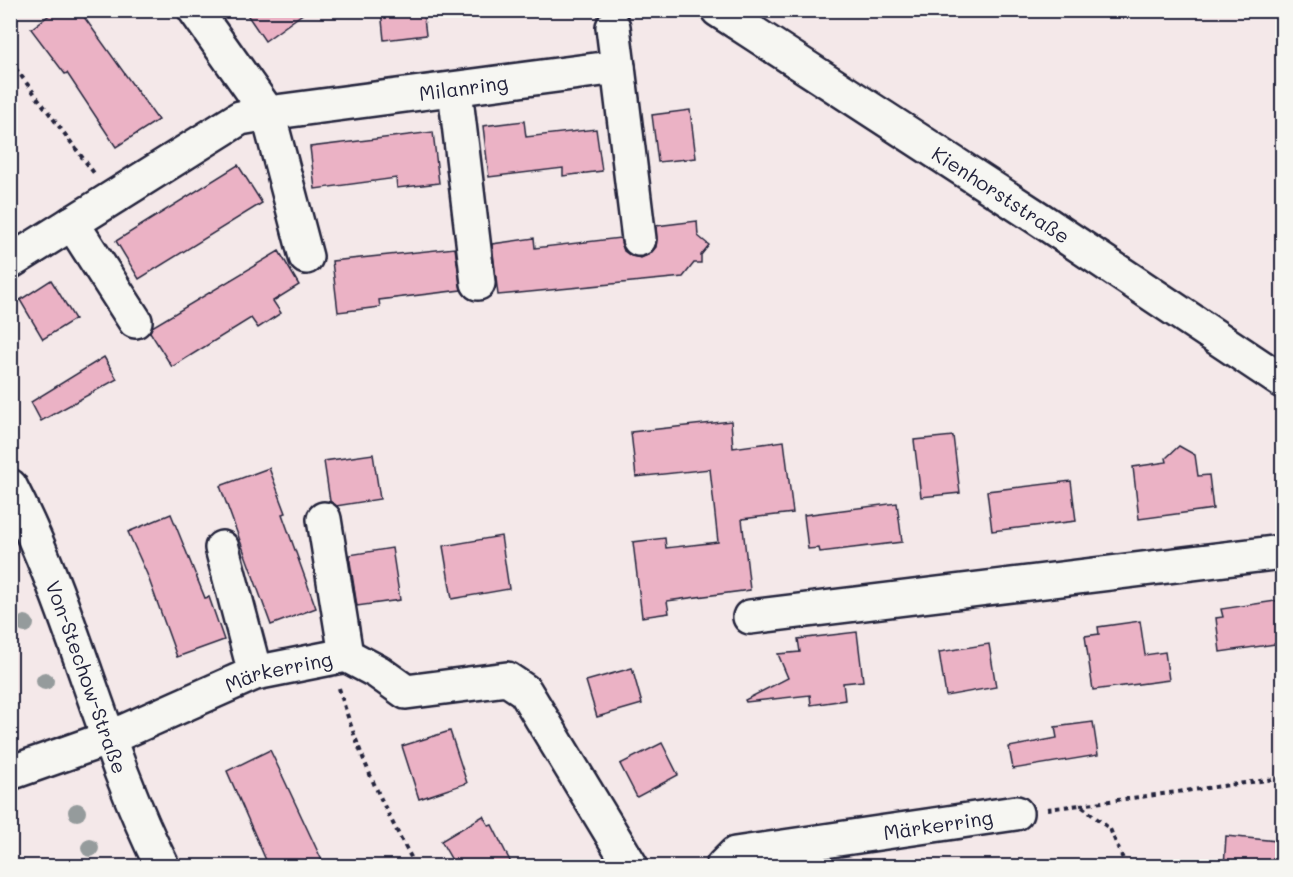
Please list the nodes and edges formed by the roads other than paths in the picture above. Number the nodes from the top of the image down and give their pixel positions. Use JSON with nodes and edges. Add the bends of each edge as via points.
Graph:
{"nodes":[{"id":1,"x":195,"y":10,"type":"edge"},
{"id":2,"x":718,"y":10,"type":"edge"},
{"id":3,"x":613,"y":27,"type":"dead end"},
{"id":4,"x":618,"y":67,"type":"junction"},
{"id":5,"x":455,"y":90,"type":"junction"},
{"id":6,"x":268,"y":113,"type":"junction"},
{"id":7,"x":72,"y":223,"type":"junction"},
{"id":8,"x":639,"y":239,"type":"dead end"},
{"id":9,"x":306,"y":257,"type":"dead end"},
{"id":10,"x":10,"y":262,"type":"edge"},
{"id":11,"x":478,"y":283,"type":"dead end"},
{"id":12,"x":135,"y":321,"type":"dead end"},
{"id":13,"x":1282,"y":381,"type":"edge"},
{"id":14,"x":10,"y":486,"type":"edge"},
{"id":15,"x":324,"y":519,"type":"dead end"},
{"id":16,"x":222,"y":548,"type":"dead end"},
{"id":17,"x":1282,"y":552,"type":"edge"},
{"id":18,"x":750,"y":617,"type":"dead end"},
{"id":19,"x":338,"y":657,"type":"junction"},
{"id":20,"x":255,"y":673,"type":"junction"},
{"id":21,"x":110,"y":738,"type":"junction"},
{"id":22,"x":10,"y":773,"type":"edge"},
{"id":23,"x":1016,"y":813,"type":"road end"},
{"id":24,"x":162,"y":867,"type":"edge"},
{"id":25,"x":631,"y":867,"type":"edge"},
{"id":26,"x":723,"y":867,"type":"edge"}],
"edges":[{"from":1,"to":6,"type":"street"},
{"from":2,"to":13,"type":"street","name":"Kienhorststraße"},
{"from":3,"to":4,"type":"street"},
{"from":4,"to":5,"type":"street","name":"Milanring"},
{"from":4,"to":8,"type":"street"},
{"from":5,"to":6,"type":"street","name":"Milanring"},
{"from":5,"to":11,"type":"street"},
{"from":6,"to":7,"type":"street","name":"Milanring","via":[[240,118]]},
{"from":6,"to":9,"type":"street"},
{"from":7,"to":10,"type":"street","name":"Milanring"},
{"from":7,"to":12,"type":"street"},
{"from":14,"to":21,"type":"street","name":"Von-Stechow-Straße","via":[[61,599]]},
{"from":15,"to":19,"type":"street"},
{"from":16,"to":20,"type":"street"},
{"from":17,"to":18,"type":"street"},
{"from":19,"to":20,"type":"street","name":"Märkerring"},
{"from":19,"to":25,"type":"street","name":"Märkerring","via":[[378,672],[406,692],[507,679],[525,691]]},
{"from":20,"to":21,"type":"street","name":"Märkerring"},
{"from":21,"to":22,"type":"street","name":"Märkerring"},
{"from":21,"to":24,"type":"street","name":"Von-Stechow-Straße"},
{"from":23,"to":26,"type":"street","name":"Märkerring","via":[[735,854]]}]}
